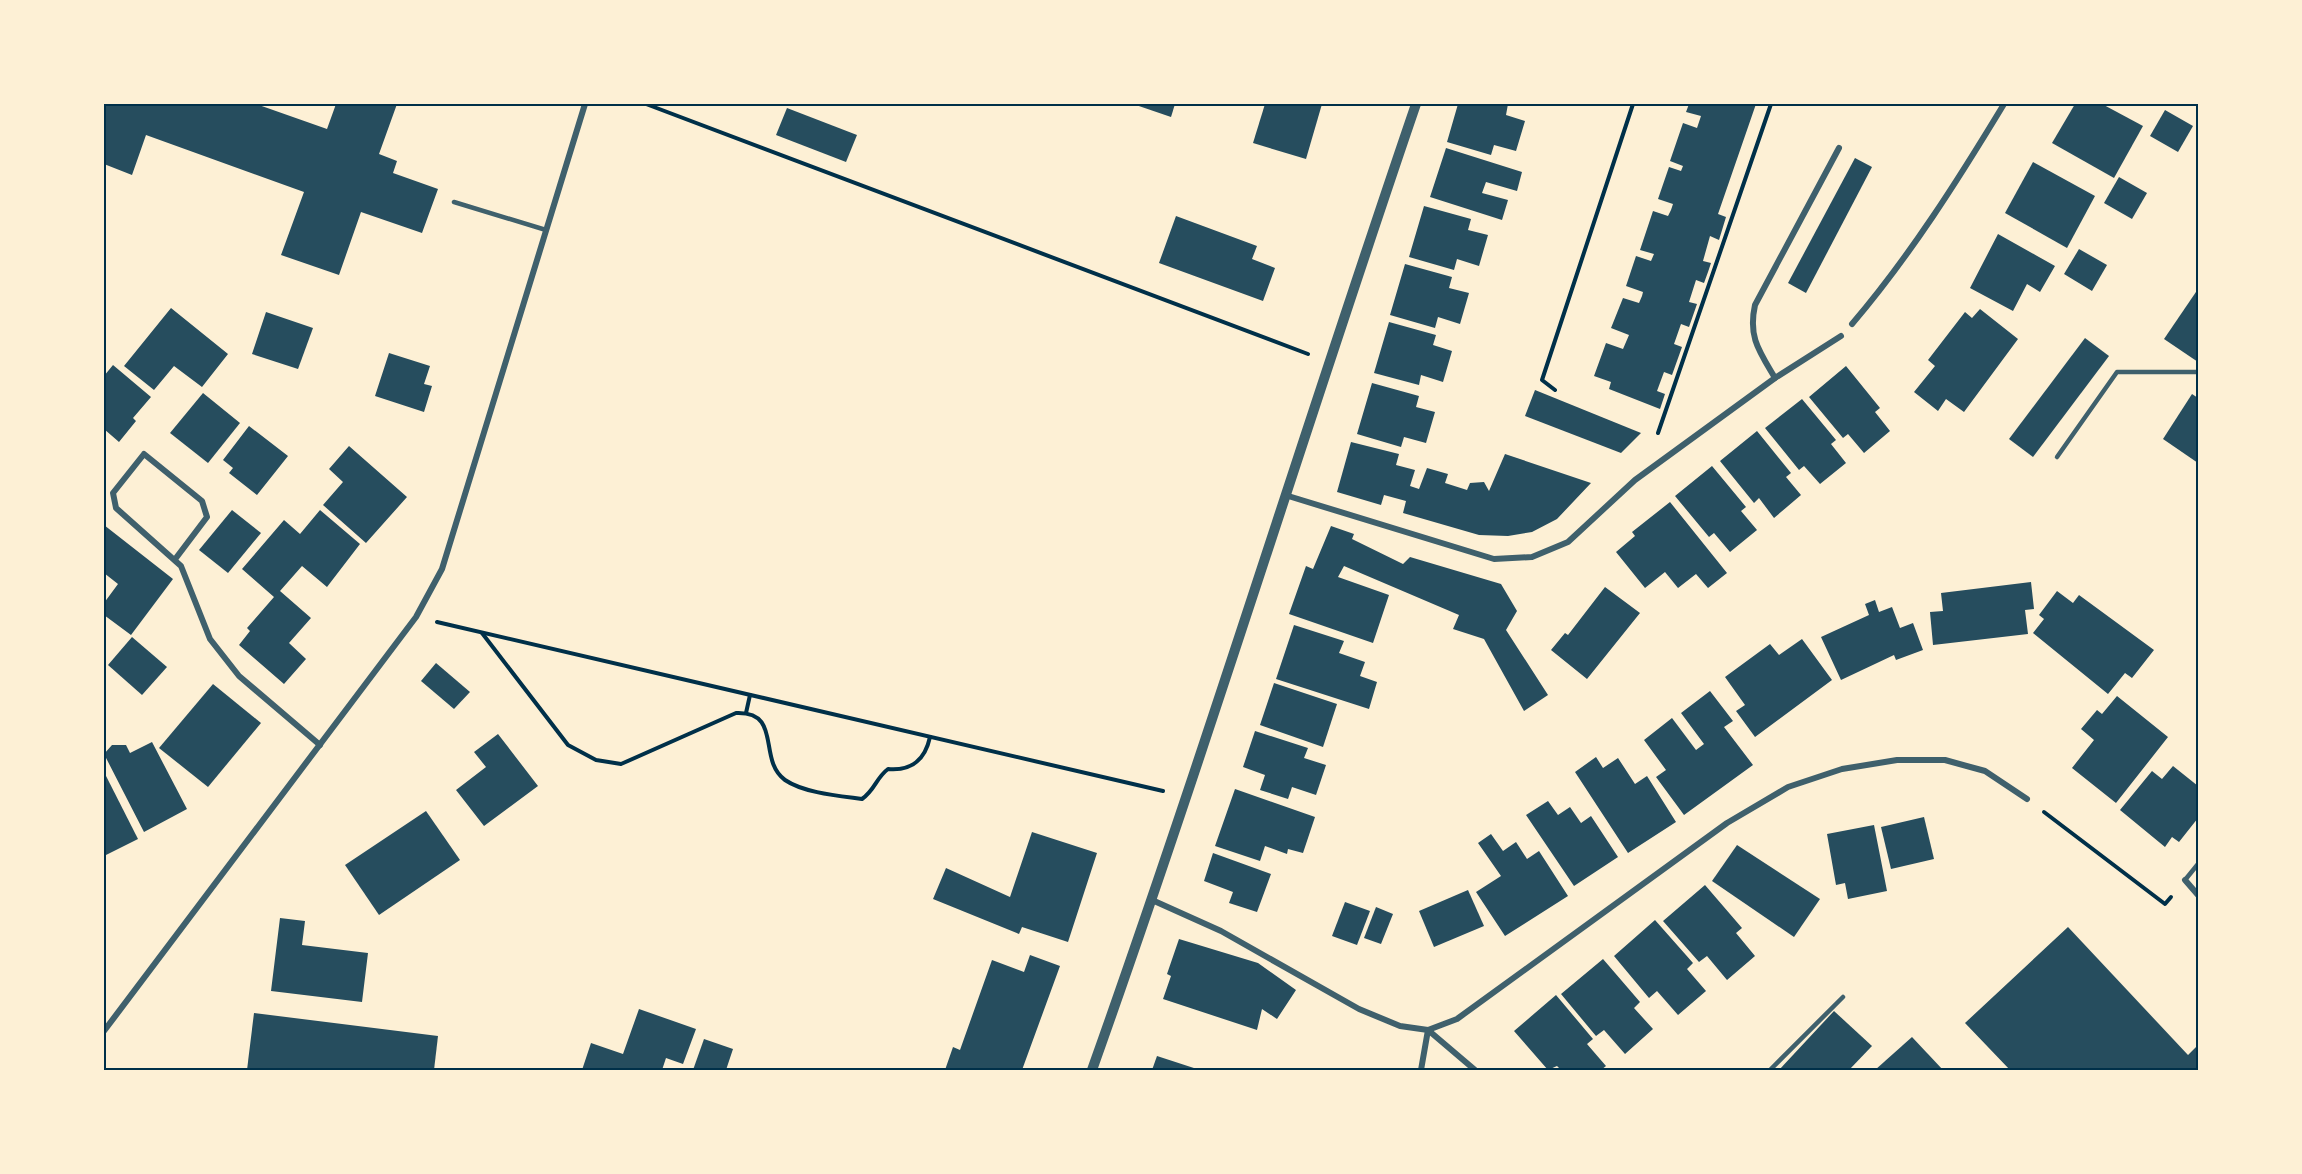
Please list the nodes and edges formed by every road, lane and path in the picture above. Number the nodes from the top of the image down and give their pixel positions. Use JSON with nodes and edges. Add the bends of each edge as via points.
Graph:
{"nodes":[{"id":1,"x":585,"y":104,"type":"edge"},
{"id":2,"x":646,"y":104,"type":"edge"},
{"id":3,"x":1416,"y":104,"type":"edge"},
{"id":4,"x":1633,"y":104,"type":"edge"},
{"id":5,"x":1771,"y":104,"type":"edge"},
{"id":6,"x":2004,"y":104,"type":"edge"},
{"id":7,"x":1839,"y":148,"type":"dead end"},
{"id":8,"x":454,"y":202,"type":"dead end"},
{"id":9,"x":546,"y":230,"type":"junction"},
{"id":10,"x":1852,"y":324,"type":"dead end"},
{"id":11,"x":1840,"y":336,"type":"dead end"},
{"id":12,"x":1328,"y":362,"type":"junction"},
{"id":13,"x":2199,"y":372,"type":"edge"},
{"id":14,"x":1775,"y":378,"type":"junction"},
{"id":15,"x":1555,"y":390,"type":"dead end"},
{"id":16,"x":1658,"y":433,"type":"dead end"},
{"id":17,"x":2057,"y":457,"type":"dead end"},
{"id":18,"x":1285,"y":495,"type":"junction"},
{"id":19,"x":176,"y":558,"type":"junction"},
{"id":20,"x":416,"y":617,"type":"junction"},
{"id":21,"x":481,"y":632,"type":"junction"},
{"id":22,"x":750,"y":695,"type":"junction"},
{"id":23,"x":746,"y":712,"type":"junction"},
{"id":24,"x":930,"y":737,"type":"junction"},
{"id":25,"x":320,"y":745,"type":"junction"},
{"id":26,"x":1188,"y":797,"type":"junction"},
{"id":27,"x":2027,"y":799,"type":"joint"},
{"id":28,"x":2199,"y":864,"type":"edge"},
{"id":29,"x":2185,"y":880,"type":"junction"},
{"id":30,"x":2199,"y":895,"type":"edge"},
{"id":31,"x":1152,"y":900,"type":"junction"},
{"id":32,"x":1843,"y":997,"type":"dead end"},
{"id":33,"x":1428,"y":1030,"type":"junction"},
{"id":34,"x":104,"y":1031,"type":"edge"},
{"id":35,"x":1092,"y":1071,"type":"edge"},
{"id":36,"x":1421,"y":1071,"type":"edge"},
{"id":37,"x":1475,"y":1071,"type":"edge"},
{"id":38,"x":1770,"y":1071,"type":"edge"}],
"edges":[{"from":1,"to":9,"type":"street"},
{"from":2,"to":12,"type":"path"},
{"from":3,"to":12,"type":"street"},
{"from":4,"to":15,"type":"path","via":[[1542,380]]},
{"from":5,"to":16,"type":"path"},
{"from":6,"to":10,"type":"street","via":[[1948,195]]},
{"from":7,"to":14,"type":"street","via":[[1755,305],[1751,323],[1755,344]]},
{"from":8,"to":9,"type":"lane"},
{"from":9,"to":20,"type":"street","via":[[442,569]]},
{"from":11,"to":14,"type":"street"},
{"from":12,"to":18,"type":"street"},
{"from":13,"to":17,"type":"lane","via":[[2116,372]]},
{"from":14,"to":18,"type":"street","via":[[1635,480],[1568,542],[1532,556],[1494,559]]},
{"from":18,"to":26,"type":"street"},
{"from":19,"to":19,"type":"street","via":[[116,508],[113,493],[144,454],[202,501],[207,517]]},
{"from":19,"to":25,"type":"street","via":[[210,639],[239,676]]},
{"from":20,"to":21,"type":"path"},
{"from":20,"to":25,"type":"street"},
{"from":21,"to":22,"type":"path"},
{"from":21,"to":23,"type":"path","via":[[568,745],[596,760],[621,764]]},
{"from":22,"to":23,"type":"path"},
{"from":22,"to":24,"type":"path"},
{"from":23,"to":24,"type":"path","via":[[758,718],[769,734],[773,766],[785,780],[824,794],[862,799],[873,791],[877,778],[888,769],[902,770],[917,764]]},
{"from":24,"to":26,"type":"path"},
{"from":25,"to":34,"type":"street"},
{"from":26,"to":31,"type":"street"},
{"from":27,"to":29,"type":"path","via":[[2165,904]]},
{"from":27,"to":33,"type":"street","via":[[1985,771],[1945,760],[1897,760],[1842,769],[1788,787],[1727,823],[1456,1019]]},
{"from":28,"to":29,"type":"lane"},
{"from":29,"to":30,"type":"street"},
{"from":31,"to":33,"type":"street","via":[[1221,931],[1359,1009],[1400,1026]]},
{"from":31,"to":35,"type":"street"},
{"from":32,"to":38,"type":"lane"},
{"from":33,"to":36,"type":"street"},
{"from":33,"to":37,"type":"street"}]}
